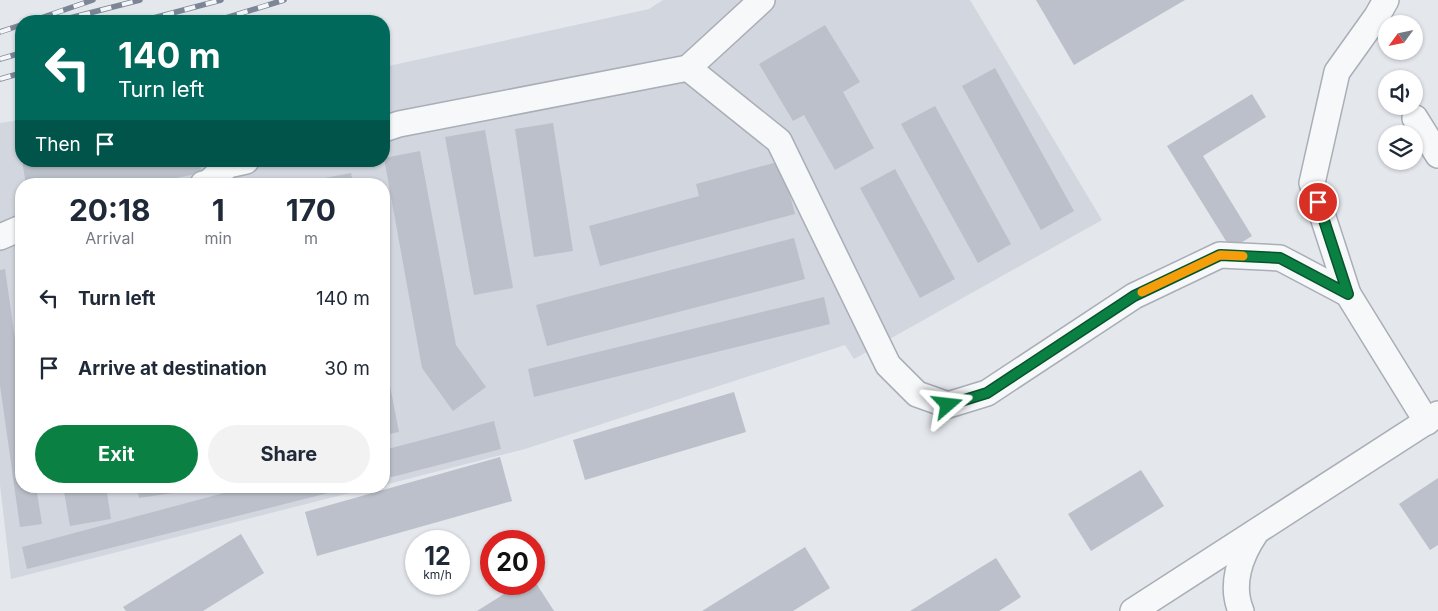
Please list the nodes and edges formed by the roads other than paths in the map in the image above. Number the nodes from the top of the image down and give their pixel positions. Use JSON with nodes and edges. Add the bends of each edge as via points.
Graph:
{"nodes":[{"id":1,"x":762,"y":0,"type":"edge"},
{"id":2,"x":1386,"y":0,"type":"edge"},
{"id":3,"x":688,"y":68,"type":"junction"},
{"id":4,"x":1415,"y":118,"type":"dead end"},
{"id":5,"x":390,"y":128,"type":"edge"},
{"id":6,"x":1438,"y":155,"type":"edge"},
{"id":7,"x":226,"y":167,"type":"edge"},
{"id":8,"x":214,"y":178,"type":"edge"},
{"id":9,"x":15,"y":231,"type":"edge"},
{"id":10,"x":0,"y":237,"type":"edge"},
{"id":11,"x":1348,"y":294,"type":"junction"},
{"id":12,"x":1432,"y":418,"type":"edge"},
{"id":13,"x":1256,"y":532,"type":"junction"},
{"id":14,"x":1134,"y":611,"type":"edge"},
{"id":15,"x":1240,"y":611,"type":"edge"}],
"edges":[{"from":1,"to":3,"type":"street"},
{"from":2,"to":11,"type":"street","via":[[1337,72],[1312,183]]},
{"from":3,"to":5,"type":"street"},
{"from":3,"to":11,"type":"street","via":[[779,141],[888,365],[917,394],[948,405],[987,393],[1134,296],[1220,255],[1280,258]]},
{"from":4,"to":6,"type":"street"},
{"from":7,"to":8,"type":"street"},
{"from":9,"to":10,"type":"street"},
{"from":11,"to":12,"type":"street"},
{"from":12,"to":13,"type":"street"},
{"from":13,"to":14,"type":"street"},
{"from":13,"to":15,"type":"street","via":[[1243,551],[1237,577]]}]}
